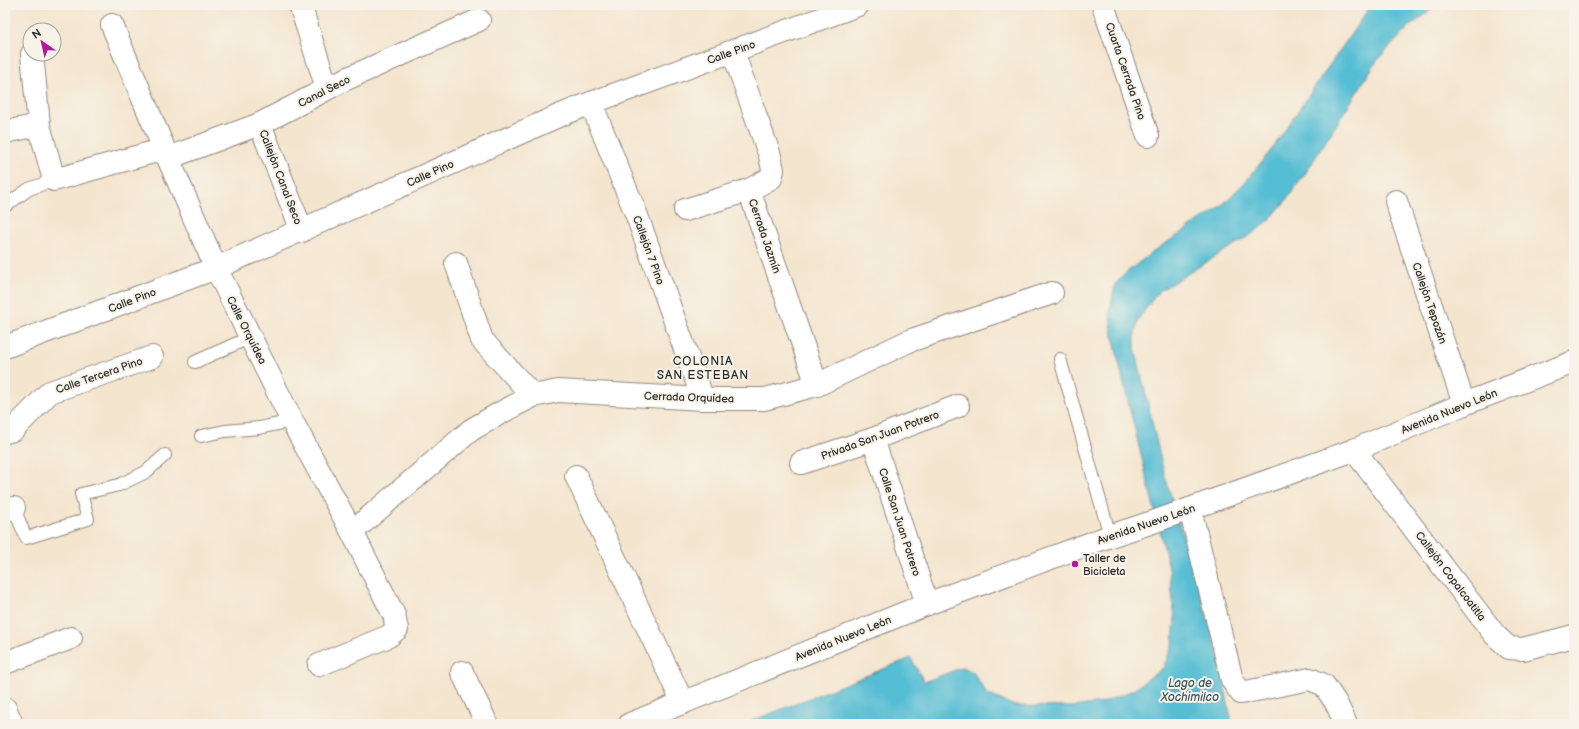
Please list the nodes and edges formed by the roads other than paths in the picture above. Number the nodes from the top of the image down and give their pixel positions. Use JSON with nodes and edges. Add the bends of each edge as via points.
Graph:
{"nodes":[{"id":1,"x":300,"y":5,"type":"edge"},
{"id":2,"x":858,"y":5,"type":"edge"},
{"id":3,"x":1103,"y":5,"type":"edge"},
{"id":4,"x":479,"y":20,"type":"dead end"},
{"id":5,"x":112,"y":25,"type":"dead end"},
{"id":6,"x":733,"y":52,"type":"junction"},
{"id":7,"x":33,"y":62,"type":"edge"},
{"id":8,"x":327,"y":88,"type":"junction"},
{"id":9,"x":591,"y":103,"type":"junction"},
{"id":10,"x":260,"y":124,"type":"junction"},
{"id":11,"x":39,"y":125,"type":"junction"},
{"id":12,"x":5,"y":132,"type":"edge"},
{"id":13,"x":1148,"y":136,"type":"dead end"},
{"id":14,"x":166,"y":153,"type":"junction"},
{"id":15,"x":54,"y":180,"type":"junction"},
{"id":16,"x":749,"y":190,"type":"junction"},
{"id":17,"x":1396,"y":201,"type":"dead end"},
{"id":18,"x":5,"y":206,"type":"edge"},
{"id":19,"x":685,"y":210,"type":"dead end"},
{"id":20,"x":302,"y":230,"type":"junction"},
{"id":21,"x":456,"y":264,"type":"dead end"},
{"id":22,"x":216,"y":268,"type":"junction"},
{"id":23,"x":1052,"y":293,"type":"dead end"},
{"id":24,"x":251,"y":337,"type":"junction"},
{"id":25,"x":5,"y":347,"type":"edge"},
{"id":26,"x":152,"y":357,"type":"dead end"},
{"id":27,"x":1060,"y":359,"type":"dead end"},
{"id":28,"x":195,"y":362,"type":"dead end"},
{"id":29,"x":1574,"y":362,"type":"edge"},
{"id":30,"x":817,"y":385,"type":"junction"},
{"id":31,"x":533,"y":396,"type":"junction"},
{"id":32,"x":703,"y":399,"type":"junction"},
{"id":33,"x":1464,"y":404,"type":"junction"},
{"id":34,"x":958,"y":406,"type":"dead end"},
{"id":35,"x":292,"y":421,"type":"junction"},
{"id":36,"x":9,"y":431,"type":"edge"},
{"id":37,"x":201,"y":436,"type":"dead end"},
{"id":38,"x":873,"y":439,"type":"junction"},
{"id":39,"x":1354,"y":450,"type":"junction"},
{"id":40,"x":165,"y":455,"type":"dead end"},
{"id":41,"x":801,"y":463,"type":"dead end"},
{"id":42,"x":576,"y":476,"type":"dead end"},
{"id":43,"x":10,"y":509,"type":"edge"},
{"id":44,"x":1188,"y":509,"type":"junction"},
{"id":45,"x":352,"y":532,"type":"junction"},
{"id":46,"x":1110,"y":536,"type":"junction"},
{"id":47,"x":927,"y":604,"type":"junction"},
{"id":48,"x":1574,"y":636,"type":"edge"},
{"id":49,"x":71,"y":638,"type":"dead end"},
{"id":50,"x":5,"y":663,"type":"edge"},
{"id":51,"x":319,"y":665,"type":"dead end"},
{"id":52,"x":462,"y":672,"type":"dead end"},
{"id":53,"x":683,"y":703,"type":"junction"},
{"id":54,"x":487,"y":724,"type":"edge"},
{"id":55,"x":630,"y":724,"type":"edge"},
{"id":56,"x":1346,"y":724,"type":"edge"}],
"edges":[{"from":1,"to":8,"type":"street"},
{"from":2,"to":6,"type":"street","name":"Calle Pino"},
{"from":3,"to":13,"type":"street","name":"Cuarta Cerrada Pino"},
{"from":4,"to":8,"type":"street","name":"Canal Seco"},
{"from":5,"to":14,"type":"street","name":"Calle Orquídea"},
{"from":6,"to":9,"type":"street","name":"Calle Pino"},
{"from":6,"to":16,"type":"street","name":"Cerrada Jazmín","via":[[773,170],[771,178]]},
{"from":7,"to":11,"type":"street"},
{"from":8,"to":10,"type":"street","name":"Canal Seco"},
{"from":9,"to":20,"type":"street","name":"Calle Pino"},
{"from":9,"to":32,"type":"street","name":"Callejón 7 Pino","via":[[641,229]]},
{"from":10,"to":14,"type":"street","name":"Canal Seco"},
{"from":10,"to":20,"type":"street","name":"Callejón Canal Seco"},
{"from":11,"to":12,"type":"street"},
{"from":11,"to":15,"type":"street"},
{"from":14,"to":15,"type":"street","name":"Canal Seco"},
{"from":14,"to":22,"type":"street","name":"Calle Orquídea"},
{"from":15,"to":18,"type":"lane","via":[[29,189]]},
{"from":16,"to":19,"type":"street"},
{"from":16,"to":30,"type":"street","name":"Cerrada Jazmín"},
{"from":17,"to":33,"type":"street","name":"Callejón Tepozán"},
{"from":20,"to":22,"type":"street","name":"Calle Pino"},
{"from":21,"to":31,"type":"street","via":[[482,340]]},
{"from":22,"to":24,"type":"street","name":"Calle Orquídea"},
{"from":22,"to":25,"type":"street","name":"Calle Pino"},
{"from":23,"to":30,"type":"street","name":"Cerrada Orquídea","via":[[909,341]]},
{"from":24,"to":28,"type":"lane"},
{"from":24,"to":35,"type":"street","name":"Calle Orquídea"},
{"from":26,"to":36,"type":"street","name":"Calle Tercera Pino","via":[[50,392]]},
{"from":27,"to":46,"type":"lane"},
{"from":29,"to":33,"type":"street","name":"Avenida Nuevo León"},
{"from":30,"to":32,"type":"street","name":"Cerrada Orquídea","via":[[765,400]]},
{"from":31,"to":32,"type":"street","name":"Cerrada Orquídea","via":[[558,391]]},
{"from":31,"to":45,"type":"street","name":"Cerrada Orquídea","via":[[471,430]]},
{"from":33,"to":39,"type":"street","name":"Avenida Nuevo León"},
{"from":34,"to":38,"type":"street","name":"Privada San Juan Potrero"},
{"from":35,"to":37,"type":"lane"},
{"from":35,"to":45,"type":"street","name":"Calle Orquídea"},
{"from":38,"to":41,"type":"street","name":"Privada San Juan Potrero"},
{"from":38,"to":47,"type":"street","name":"Calle San Juan Potrero"},
{"from":39,"to":44,"type":"street","name":"Avenida Nuevo León"},
{"from":39,"to":48,"type":"street","name":"Callejón Copalcoatitla","via":[[1495,635],[1509,648],[1524,649]]},
{"from":40,"to":43,"type":"lane","via":[[146,472],[119,485],[81,494],[88,520],[26,538]]},
{"from":42,"to":53,"type":"street"},
{"from":44,"to":46,"type":"street","name":"Avenida Nuevo León"},
{"from":44,"to":56,"type":"street","via":[[1232,680],[1241,693],[1310,679],[1324,685]]},
{"from":45,"to":51,"type":"street","name":"Calle Orquídea","via":[[394,615],[397,628],[389,636]]},
{"from":46,"to":47,"type":"street","name":"Avenida Nuevo León"},
{"from":47,"to":53,"type":"street","name":"Avenida Nuevo León"},
{"from":49,"to":50,"type":"street"},
{"from":52,"to":54,"type":"street"},
{"from":53,"to":55,"type":"street","name":"Avenida Nuevo León"}]}
